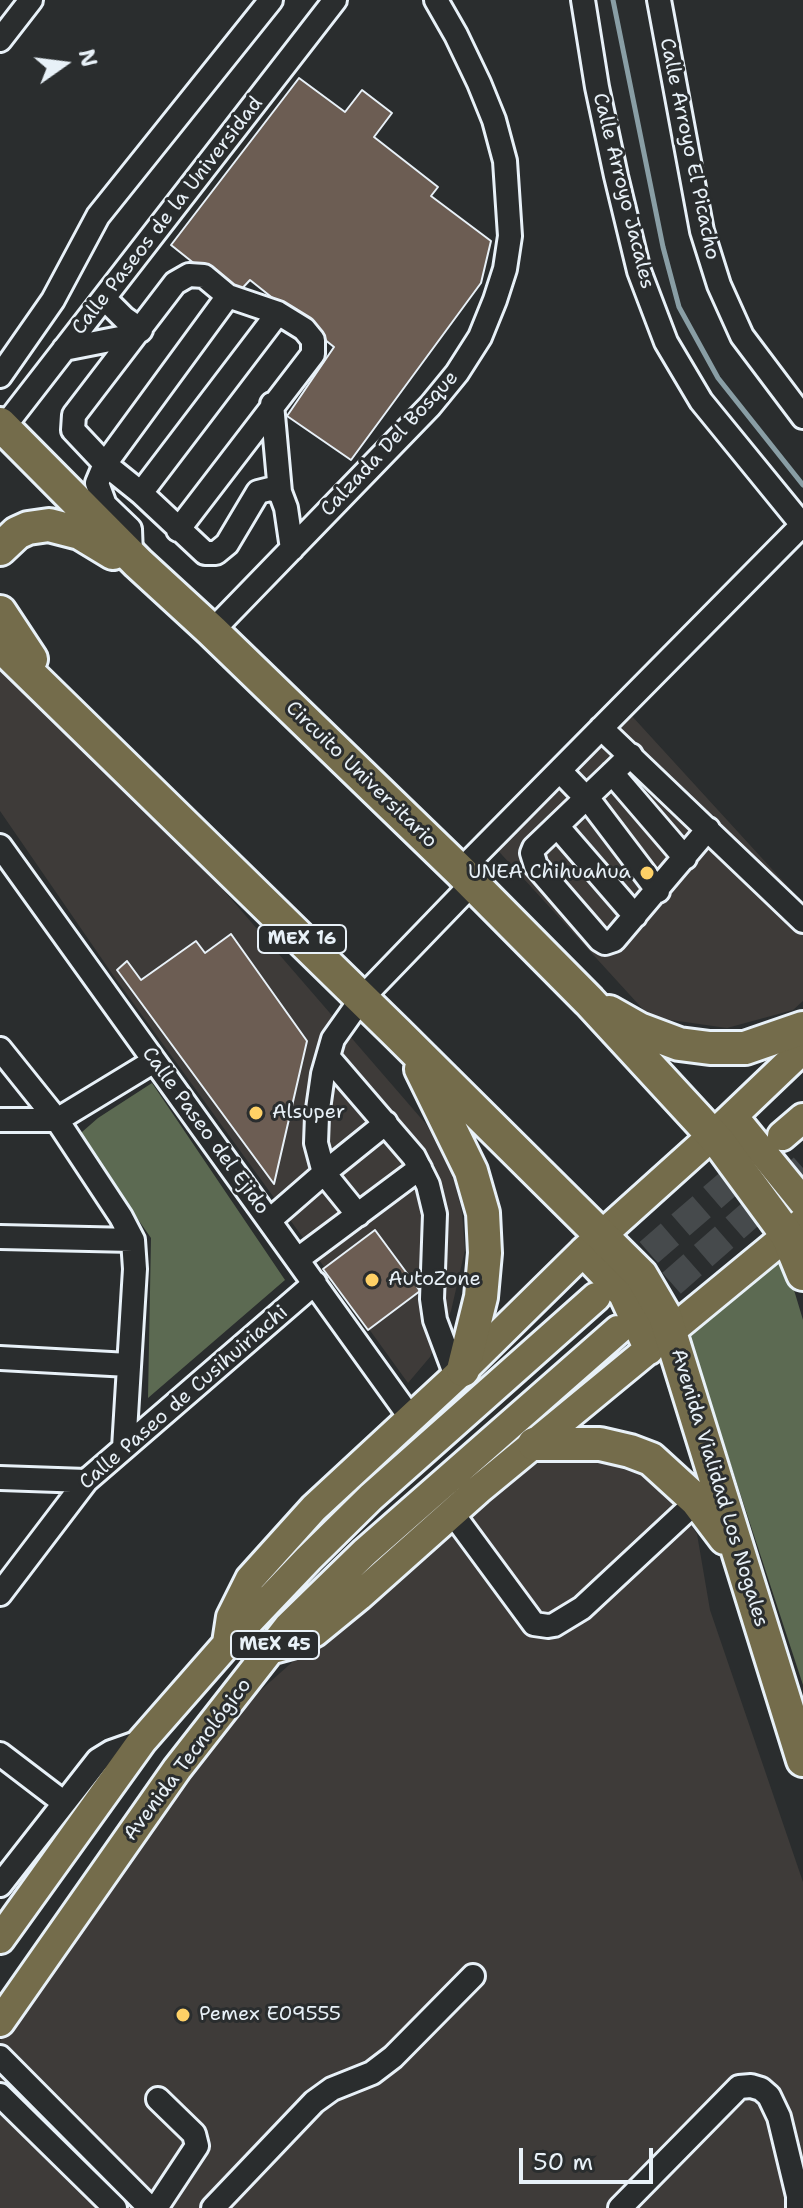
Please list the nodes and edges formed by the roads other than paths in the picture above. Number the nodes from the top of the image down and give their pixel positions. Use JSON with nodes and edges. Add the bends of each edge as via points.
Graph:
{"nodes":[{"id":1,"x":31,"y":0,"type":"edge"},
{"id":2,"x":271,"y":0,"type":"edge"},
{"id":3,"x":335,"y":0,"type":"edge"},
{"id":4,"x":436,"y":0,"type":"edge"},
{"id":5,"x":583,"y":0,"type":"edge"},
{"id":6,"x":659,"y":0,"type":"edge"},
{"id":7,"x":0,"y":40,"type":"edge"},
{"id":8,"x":228,"y":296,"type":"junction"},
{"id":9,"x":104,"y":298,"type":"junction"},
{"id":10,"x":278,"y":313,"type":"junction"},
{"id":11,"x":141,"y":330,"type":"junction"},
{"id":12,"x":64,"y":349,"type":"junction"},
{"id":13,"x":0,"y":376,"type":"edge"},
{"id":14,"x":272,"y":404,"type":"junction"},
{"id":15,"x":803,"y":417,"type":"edge"},
{"id":16,"x":1,"y":434,"type":"edge"},
{"id":17,"x":105,"y":464,"type":"junction"},
{"id":18,"x":280,"y":492,"type":"junction"},
{"id":19,"x":141,"y":493,"type":"junction"},
{"id":20,"x":803,"y":526,"type":"edge"},
{"id":21,"x":178,"y":530,"type":"junction"},
{"id":22,"x":97,"y":542,"type":"junction"},
{"id":23,"x":0,"y":549,"type":"edge"},
{"id":24,"x":292,"y":549,"type":"junction"},
{"id":25,"x":134,"y":559,"type":"junction"},
{"id":26,"x":0,"y":612,"type":"edge"},
{"id":27,"x":212,"y":631,"type":"junction"},
{"id":28,"x":0,"y":645,"type":"edge"},
{"id":29,"x":80,"y":723,"type":"junction"},
{"id":30,"x":601,"y":728,"type":"junction"},
{"id":31,"x":631,"y":755,"type":"junction"},
{"id":32,"x":560,"y":771,"type":"junction"},
{"id":33,"x":612,"y":773,"type":"junction"},
{"id":34,"x":586,"y":798,"type":"junction"},
{"id":35,"x":557,"y":826,"type":"junction"},
{"id":36,"x":708,"y":829,"type":"junction"},
{"id":37,"x":0,"y":846,"type":"edge"},
{"id":38,"x":685,"y":858,"type":"junction"},
{"id":39,"x":466,"y":878,"type":"junction"},
{"id":40,"x":658,"y":891,"type":"junction"},
{"id":41,"x":635,"y":916,"type":"junction"},
{"id":42,"x":803,"y":921,"type":"edge"},
{"id":43,"x":362,"y":998,"type":"junction"},
{"id":44,"x":589,"y":1001,"type":"junction"},
{"id":45,"x":803,"y":1028,"type":"edge"},
{"id":46,"x":409,"y":1044,"type":"junction"},
{"id":47,"x":0,"y":1049,"type":"edge"},
{"id":48,"x":803,"y":1049,"type":"edge"},
{"id":49,"x":328,"y":1057,"type":"junction"},
{"id":50,"x":154,"y":1061,"type":"junction"},
{"id":51,"x":0,"y":1120,"type":"edge"},
{"id":52,"x":57,"y":1120,"type":"junction"},
{"id":53,"x":386,"y":1123,"type":"junction"},
{"id":54,"x":723,"y":1125,"type":"junction"},
{"id":55,"x":420,"y":1168,"type":"junction"},
{"id":56,"x":324,"y":1173,"type":"junction"},
{"id":57,"x":803,"y":1202,"type":"edge"},
{"id":58,"x":358,"y":1215,"type":"junction"},
{"id":59,"x":270,"y":1220,"type":"junction"},
{"id":60,"x":795,"y":1228,"type":"edge"},
{"id":61,"x":0,"y":1237,"type":"edge"},
{"id":62,"x":133,"y":1240,"type":"junction"},
{"id":63,"x":592,"y":1243,"type":"junction"},
{"id":64,"x":298,"y":1259,"type":"junction"},
{"id":65,"x":803,"y":1274,"type":"edge"},
{"id":66,"x":315,"y":1283,"type":"junction"},
{"id":67,"x":596,"y":1297,"type":"tunnel mouth"},
{"id":68,"x":618,"y":1330,"type":"tunnel mouth"},
{"id":69,"x":659,"y":1341,"type":"junction"},
{"id":70,"x":0,"y":1358,"type":"edge"},
{"id":71,"x":129,"y":1365,"type":"junction"},
{"id":72,"x":459,"y":1373,"type":"junction"},
{"id":73,"x":410,"y":1417,"type":"junction"},
{"id":74,"x":534,"y":1444,"type":"junction"},
{"id":75,"x":124,"y":1448,"type":"junction"},
{"id":76,"x":0,"y":1478,"type":"edge"},
{"id":77,"x":86,"y":1481,"type":"junction"},
{"id":78,"x":697,"y":1501,"type":"junction"},
{"id":79,"x":453,"y":1514,"type":"junction"},
{"id":80,"x":741,"y":1561,"type":"junction"},
{"id":81,"x":1,"y":1590,"type":"edge"},
{"id":82,"x":227,"y":1644,"type":"junction"},
{"id":83,"x":273,"y":1649,"type":"junction"},
{"id":84,"x":793,"y":1702,"type":"edge"},
{"id":85,"x":142,"y":1741,"type":"junction"},
{"id":86,"x":0,"y":1754,"type":"edge"},
{"id":87,"x":803,"y":1760,"type":"edge"},
{"id":88,"x":63,"y":1802,"type":"junction"},
{"id":89,"x":0,"y":1885,"type":"edge"},
{"id":90,"x":0,"y":1939,"type":"edge"},
{"id":91,"x":473,"y":1976,"type":"dead end"},
{"id":92,"x":0,"y":2022,"type":"edge"},
{"id":93,"x":0,"y":2057,"type":"edge"},
{"id":94,"x":0,"y":2095,"type":"edge"},
{"id":95,"x":158,"y":2099,"type":"dead end"},
{"id":96,"x":115,"y":2208,"type":"edge"},
{"id":97,"x":153,"y":2208,"type":"edge"},
{"id":98,"x":213,"y":2208,"type":"edge"},
{"id":99,"x":620,"y":2208,"type":"edge"},
{"id":100,"x":798,"y":2208,"type":"edge"}],
"edges":[{"from":1,"to":7,"type":"street"},
{"from":2,"to":13,"type":"street","name":"Calle Paseos de la Universidad","via":[[98,216],[53,300]]},
{"from":3,"to":9,"type":"street","name":"Calle Paseos de la Universidad"},
{"from":4,"to":24,"type":"street","name":"Calzada Del Bosque","via":[[479,83],[505,161],[510,236],[505,269],[480,337],[457,373]]},
{"from":5,"to":20,"type":"street","name":"Calle Arroyo Jacales","via":[[622,204],[639,271],[666,342],[701,401]]},
{"from":6,"to":15,"type":"street","name":"Calle Arroyo El Picacho","via":[[702,231],[719,285],[742,336]]},
{"from":8,"to":10,"type":"street"},
{"from":8,"to":11,"type":"street","via":[[204,276],[189,275],[175,283]]},
{"from":8,"to":17,"type":"street"},
{"from":9,"to":11,"type":"street"},
{"from":9,"to":12,"type":"street","name":"Calle Paseos de la Universidad"},
{"from":10,"to":14,"type":"street","via":[[304,329],[313,340],[313,354]]},
{"from":10,"to":19,"type":"street"},
{"from":11,"to":12,"type":"street"},
{"from":11,"to":17,"type":"street","via":[[74,415],[73,430]]},
{"from":12,"to":16,"type":"street","name":"Calle Paseos de la Universidad"},
{"from":14,"to":18,"type":"street"},
{"from":14,"to":21,"type":"street"},
{"from":16,"to":22,"type":"highway"},
{"from":16,"to":25,"type":"highway","name":"Circuito Universitario"},
{"from":17,"to":19,"type":"street"},
{"from":17,"to":25,"type":"street","via":[[97,483],[105,505],[130,529]]},
{"from":18,"to":21,"type":"street","via":[[258,492],[216,553],[205,553]]},
{"from":18,"to":24,"type":"street"},
{"from":19,"to":21,"type":"street"},
{"from":20,"to":30,"type":"street"},
{"from":22,"to":23,"type":"highway","via":[[49,525],[17,533]]},
{"from":22,"to":25,"type":"highway","via":[[119,558]]},
{"from":24,"to":27,"type":"street","name":"Calzada Del Bosque"},
{"from":25,"to":27,"type":"highway","name":"Circuito Universitario"},
{"from":26,"to":29,"type":"highway"},
{"from":27,"to":39,"type":"highway","name":"Circuito Universitario"},
{"from":28,"to":29,"type":"highway","number":"MEX 16"},
{"from":29,"to":43,"type":"highway","number":"MEX 16"},
{"from":30,"to":31,"type":"street"},
{"from":30,"to":32,"type":"street"},
{"from":31,"to":33,"type":"street"},
{"from":31,"to":36,"type":"street"},
{"from":32,"to":34,"type":"street"},
{"from":32,"to":39,"type":"street"},
{"from":33,"to":34,"type":"street"},
{"from":33,"to":38,"type":"street"},
{"from":34,"to":35,"type":"street"},
{"from":34,"to":40,"type":"street"},
{"from":35,"to":41,"type":"street"},
{"from":35,"to":41,"type":"street","via":[[532,853],[536,866],[603,942],[614,940]]},
{"from":36,"to":38,"type":"street"},
{"from":36,"to":42,"type":"street"},
{"from":37,"to":50,"type":"street","name":"Calle Paseo del Ejido"},
{"from":38,"to":40,"type":"street"},
{"from":39,"to":43,"type":"street"},
{"from":39,"to":44,"type":"highway","name":"Circuito Universitario"},
{"from":40,"to":41,"type":"street"},
{"from":43,"to":46,"type":"highway","number":"MEX 16"},
{"from":43,"to":49,"type":"street","via":[[333,1039]]},
{"from":44,"to":45,"type":"highway","via":[[639,1029],[679,1044],[710,1048],[745,1048]]},
{"from":44,"to":54,"type":"highway","name":"Circuito Universitario"},
{"from":46,"to":63,"type":"highway","number":"MEX 16"},
{"from":46,"to":72,"type":"highway","via":[[471,1171],[483,1213],[481,1297]]},
{"from":47,"to":52,"type":"street"},
{"from":48,"to":54,"type":"main road"},
{"from":49,"to":53,"type":"street"},
{"from":49,"to":56,"type":"street","via":[[316,1143]]},
{"from":50,"to":52,"type":"street"},
{"from":50,"to":59,"type":"street","name":"Calle Paseo del Ejido"},
{"from":51,"to":52,"type":"street"},
{"from":52,"to":62,"type":"street"},
{"from":53,"to":55,"type":"street"},
{"from":53,"to":56,"type":"street"},
{"from":54,"to":57,"type":"main road"},
{"from":54,"to":60,"type":"highway"},
{"from":54,"to":63,"type":"main road"},
{"from":55,"to":58,"type":"street"},
{"from":55,"to":72,"type":"street","via":[[435,1214],[435,1320]]},
{"from":56,"to":58,"type":"street"},
{"from":56,"to":59,"type":"street"},
{"from":58,"to":64,"type":"street"},
{"from":59,"to":64,"type":"street","name":"Calle Paseo del Ejido"},
{"from":60,"to":65,"type":"highway"},
{"from":60,"to":69,"type":"main road"},
{"from":61,"to":62,"type":"street"},
{"from":62,"to":71,"type":"street"},
{"from":63,"to":69,"type":"highway","name":"Avenida Vialidad Los Nogales","via":[[641,1275],[659,1305]]},
{"from":63,"to":72,"type":"main road"},
{"from":64,"to":66,"type":"street","name":"Calle Paseo del Ejido"},
{"from":66,"to":73,"type":"street","name":"Calle Paseo del Ejido"},
{"from":66,"to":75,"type":"street","name":"Calle Paseo de Cusihuiriachi"},
{"from":67,"to":82,"type":"main road","name":"Avenida Tecnológico","number":"MEX 45","via":[[371,1497]]},
{"from":68,"to":83,"type":"main road","name":"Avenida Tecnológico","number":"MEX 45","via":[[365,1552],[288,1627]]},
{"from":69,"to":74,"type":"main road"},
{"from":69,"to":80,"type":"highway","name":"Avenida Vialidad Los Nogales"},
{"from":70,"to":71,"type":"street"},
{"from":71,"to":75,"type":"street"},
{"from":72,"to":73,"type":"main road"},
{"from":73,"to":82,"type":"main road","via":[[314,1508],[250,1579],[231,1617]]},
{"from":74,"to":78,"type":"highway","via":[[600,1444],[630,1451],[651,1459]]},
{"from":74,"to":79,"type":"main road"},
{"from":75,"to":77,"type":"street","name":"Calle Paseo de Cusihuiriachi"},
{"from":76,"to":77,"type":"street"},
{"from":77,"to":81,"type":"street","name":"Calle Paseo de Cusihuiriachi"},
{"from":78,"to":79,"type":"street","via":[[582,1608],[548,1626],[534,1624]]},
{"from":78,"to":80,"type":"highway"},
{"from":79,"to":83,"type":"main road","via":[[315,1632]]},
{"from":80,"to":84,"type":"highway","name":"Avenida Vialidad Los Nogales"},
{"from":82,"to":85,"type":"main road","name":"Avenida Tecnológico","number":"MEX 45"},
{"from":83,"to":92,"type":"main road","name":"Avenida Tecnológico","number":"MEX 45","via":[[177,1769]]},
{"from":84,"to":87,"type":"highway","name":"Avenida Vialidad Los Nogales"},
{"from":85,"to":88,"type":"street","via":[[98,1760]]},
{"from":85,"to":90,"type":"main road","name":"Avenida Tecnológico","number":"MEX 45"},
{"from":86,"to":88,"type":"street"},
{"from":88,"to":89,"type":"street"},
{"from":91,"to":98,"type":"street","via":[[393,2057],[314,2102]]},
{"from":93,"to":97,"type":"street"},
{"from":94,"to":96,"type":"street"},
{"from":95,"to":97,"type":"street","via":[[194,2134],[197,2146]]},
{"from":99,"to":100,"type":"street","via":[[739,2087],[751,2086],[769,2096],[779,2117]]}]}
